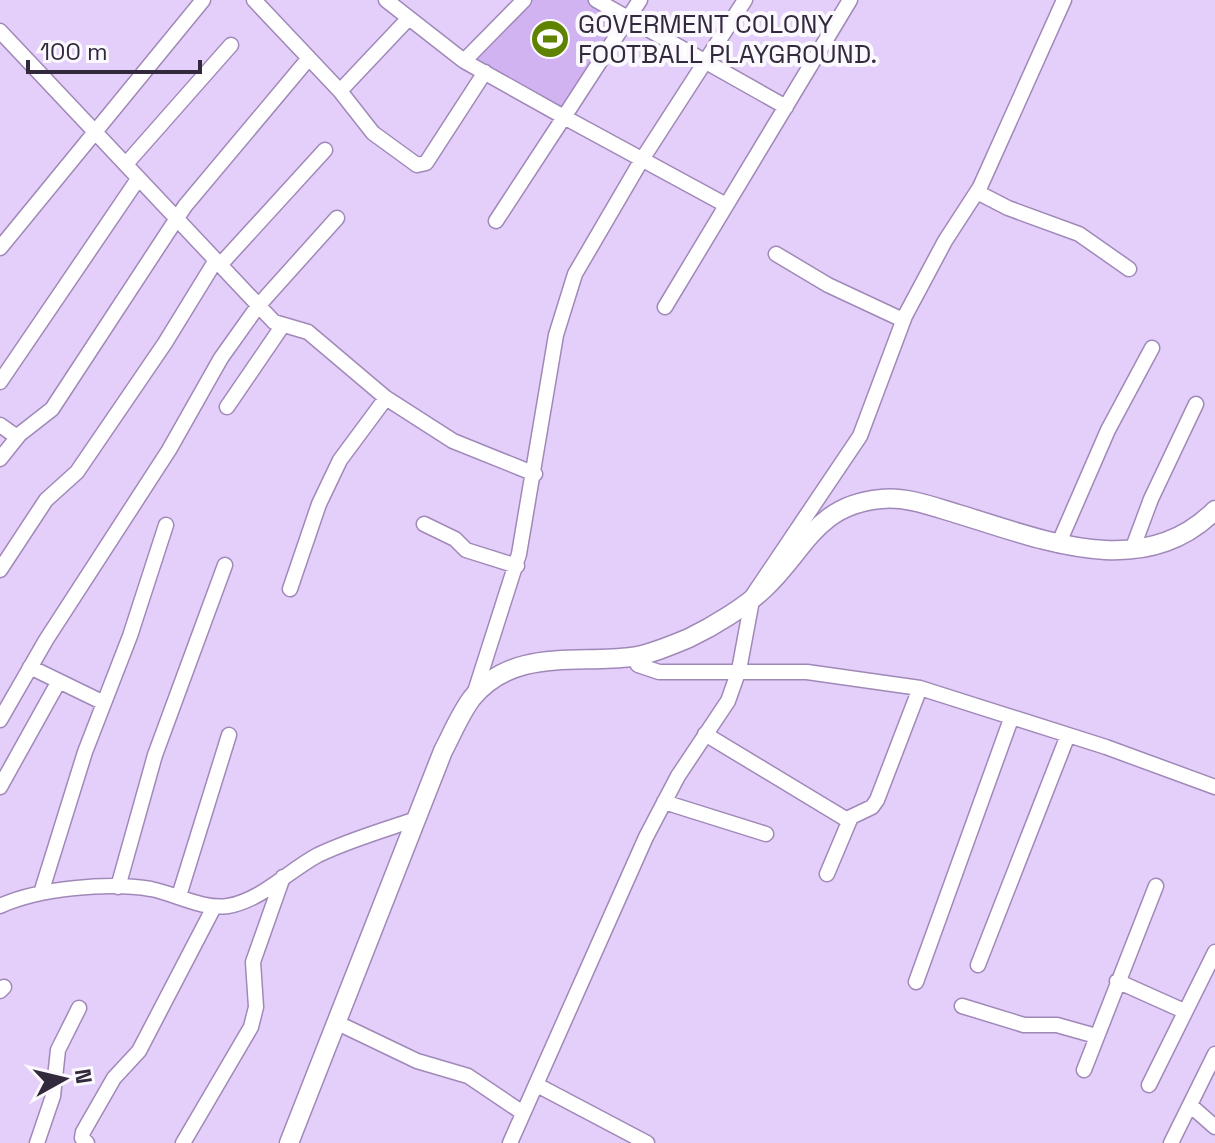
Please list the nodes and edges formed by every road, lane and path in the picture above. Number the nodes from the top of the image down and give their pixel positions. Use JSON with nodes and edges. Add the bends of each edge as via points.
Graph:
{"nodes":[{"id":1,"x":203,"y":0,"type":"edge"},
{"id":2,"x":254,"y":0,"type":"edge"},
{"id":3,"x":386,"y":0,"type":"edge"},
{"id":4,"x":524,"y":0,"type":"edge"},
{"id":5,"x":596,"y":0,"type":"edge"},
{"id":6,"x":640,"y":0,"type":"edge"},
{"id":7,"x":745,"y":0,"type":"edge"},
{"id":8,"x":850,"y":0,"type":"edge"},
{"id":9,"x":1064,"y":0,"type":"edge"},
{"id":10,"x":629,"y":18,"type":"junction"},
{"id":11,"x":407,"y":20,"type":"junction"},
{"id":12,"x":0,"y":31,"type":"edge"},
{"id":13,"x":231,"y":45,"type":"dead end"},
{"id":14,"x":309,"y":58,"type":"junction"},
{"id":15,"x":464,"y":61,"type":"junction"},
{"id":16,"x":706,"y":61,"type":"junction"},
{"id":17,"x":485,"y":72,"type":"junction"},
{"id":18,"x":340,"y":91,"type":"junction"},
{"id":19,"x":786,"y":107,"type":"junction"},
{"id":20,"x":564,"y":117,"type":"junction"},
{"id":21,"x":96,"y":133,"type":"junction"},
{"id":22,"x":325,"y":150,"type":"dead end"},
{"id":23,"x":641,"y":161,"type":"junction"},
{"id":24,"x":126,"y":164,"type":"junction"},
{"id":25,"x":138,"y":179,"type":"junction"},
{"id":26,"x":977,"y":192,"type":"junction"},
{"id":27,"x":726,"y":205,"type":"junction"},
{"id":28,"x":337,"y":218,"type":"dead end"},
{"id":29,"x":175,"y":219,"type":"junction"},
{"id":30,"x":496,"y":221,"type":"dead end"},
{"id":31,"x":0,"y":248,"type":"edge"},
{"id":32,"x":776,"y":254,"type":"dead end"},
{"id":33,"x":218,"y":262,"type":"junction"},
{"id":34,"x":1129,"y":269,"type":"dead end"},
{"id":35,"x":258,"y":306,"type":"junction"},
{"id":36,"x":665,"y":307,"type":"dead end"},
{"id":37,"x":903,"y":320,"type":"junction"},
{"id":38,"x":283,"y":325,"type":"junction"},
{"id":39,"x":1152,"y":348,"type":"dead end"},
{"id":40,"x":0,"y":382,"type":"edge"},
{"id":41,"x":386,"y":398,"type":"junction"},
{"id":42,"x":1196,"y":404,"type":"dead end"},
{"id":43,"x":227,"y":407,"type":"dead end"},
{"id":44,"x":0,"y":425,"type":"edge"},
{"id":45,"x":17,"y":437,"type":"junction"},
{"id":46,"x":0,"y":459,"type":"edge"},
{"id":47,"x":535,"y":474,"type":"junction"},
{"id":48,"x":1215,"y":510,"type":"edge"},
{"id":49,"x":424,"y":524,"type":"dead end"},
{"id":50,"x":166,"y":525,"type":"dead end"},
{"id":51,"x":1215,"y":525,"type":"edge"},
{"id":52,"x":1058,"y":545,"type":"junction"},
{"id":53,"x":1132,"y":550,"type":"junction"},
{"id":54,"x":225,"y":565,"type":"dead end"},
{"id":55,"x":517,"y":566,"type":"junction"},
{"id":56,"x":0,"y":570,"type":"edge"},
{"id":57,"x":290,"y":589,"type":"dead end"},
{"id":58,"x":752,"y":603,"type":"junction"},
{"id":59,"x":636,"y":661,"type":"junction"},
{"id":60,"x":30,"y":667,"type":"junction"},
{"id":61,"x":739,"y":670,"type":"junction"},
{"id":62,"x":59,"y":681,"type":"junction"},
{"id":63,"x":920,"y":688,"type":"junction"},
{"id":64,"x":473,"y":698,"type":"junction"},
{"id":65,"x":104,"y":703,"type":"junction"},
{"id":66,"x":1011,"y":719,"type":"junction"},
{"id":67,"x":0,"y":720,"type":"edge"},
{"id":68,"x":705,"y":734,"type":"junction"},
{"id":69,"x":229,"y":735,"type":"dead end"},
{"id":70,"x":1068,"y":735,"type":"junction"},
{"id":71,"x":0,"y":787,"type":"edge"},
{"id":72,"x":1215,"y":787,"type":"edge"},
{"id":73,"x":664,"y":802,"type":"junction"},
{"id":74,"x":416,"y":819,"type":"junction"},
{"id":75,"x":849,"y":821,"type":"junction"},
{"id":76,"x":766,"y":834,"type":"dead end"},
{"id":77,"x":827,"y":874,"type":"dead end"},
{"id":78,"x":283,"y":877,"type":"junction"},
{"id":79,"x":1156,"y":886,"type":"dead end"},
{"id":80,"x":118,"y":887,"type":"junction"},
{"id":81,"x":41,"y":893,"type":"junction"},
{"id":82,"x":179,"y":896,"type":"junction"},
{"id":83,"x":4,"y":901,"type":"edge"},
{"id":84,"x":214,"y":907,"type":"junction"},
{"id":85,"x":1215,"y":952,"type":"edge"},
{"id":86,"x":978,"y":965,"type":"dead end"},
{"id":87,"x":1210,"y":976,"type":"edge"},
{"id":88,"x":1117,"y":981,"type":"junction"},
{"id":89,"x":916,"y":982,"type":"dead end"},
{"id":90,"x":962,"y":1006,"type":"dead end"},
{"id":91,"x":79,"y":1008,"type":"dead end"},
{"id":92,"x":1184,"y":1011,"type":"junction"},
{"id":93,"x":346,"y":1027,"type":"junction"},
{"id":94,"x":1096,"y":1036,"type":"junction"},
{"id":95,"x":1215,"y":1054,"type":"edge"},
{"id":96,"x":1084,"y":1070,"type":"dead end"},
{"id":97,"x":537,"y":1085,"type":"junction"},
{"id":98,"x":1149,"y":1085,"type":"dead end"},
{"id":99,"x":1190,"y":1105,"type":"junction"},
{"id":100,"x":523,"y":1113,"type":"junction"},
{"id":101,"x":1215,"y":1127,"type":"edge"},
{"id":102,"x":37,"y":1143,"type":"edge"},
{"id":103,"x":87,"y":1143,"type":"edge"},
{"id":104,"x":183,"y":1143,"type":"edge"},
{"id":105,"x":289,"y":1143,"type":"edge"},
{"id":106,"x":301,"y":1143,"type":"edge"},
{"id":107,"x":510,"y":1143,"type":"edge"},
{"id":108,"x":647,"y":1143,"type":"edge"},
{"id":109,"x":1171,"y":1143,"type":"edge"}],
"edges":[{"from":1,"to":21,"type":"street"},
{"from":2,"to":14,"type":"street"},
{"from":3,"to":11,"type":"street"},
{"from":4,"to":15,"type":"street"},
{"from":5,"to":10,"type":"street"},
{"from":6,"to":10,"type":"street"},
{"from":7,"to":16,"type":"street"},
{"from":8,"to":19,"type":"street"},
{"from":9,"to":26,"type":"street"},
{"from":10,"to":16,"type":"street"},
{"from":10,"to":20,"type":"street"},
{"from":11,"to":15,"type":"street"},
{"from":11,"to":18,"type":"street"},
{"from":12,"to":21,"type":"street"},
{"from":13,"to":24,"type":"street"},
{"from":14,"to":18,"type":"street"},
{"from":14,"to":29,"type":"street"},
{"from":15,"to":17,"type":"street"},
{"from":16,"to":19,"type":"street"},
{"from":16,"to":23,"type":"street"},
{"from":17,"to":18,"type":"street","via":[[421,166],[373,133]]},
{"from":17,"to":20,"type":"street"},
{"from":19,"to":27,"type":"street"},
{"from":20,"to":23,"type":"street"},
{"from":20,"to":30,"type":"street"},
{"from":21,"to":24,"type":"street"},
{"from":21,"to":31,"type":"street"},
{"from":22,"to":33,"type":"street"},
{"from":23,"to":27,"type":"street"},
{"from":23,"to":47,"type":"street","via":[[589,246],[567,295]]},
{"from":24,"to":25,"type":"street"},
{"from":25,"to":29,"type":"street"},
{"from":25,"to":40,"type":"street"},
{"from":26,"to":34,"type":"street","via":[[1079,234]]},
{"from":26,"to":37,"type":"street"},
{"from":27,"to":36,"type":"street"},
{"from":28,"to":35,"type":"street"},
{"from":29,"to":33,"type":"street"},
{"from":29,"to":45,"type":"street","via":[[52,409]]},
{"from":32,"to":37,"type":"street"},
{"from":33,"to":35,"type":"street"},
{"from":33,"to":56,"type":"street","via":[[77,472],[46,500]]},
{"from":35,"to":38,"type":"street"},
{"from":35,"to":60,"type":"street"},
{"from":37,"to":58,"type":"street","via":[[860,436]]},
{"from":38,"to":41,"type":"street","via":[[308,332]]},
{"from":38,"to":43,"type":"street"},
{"from":39,"to":52,"type":"street","via":[[1108,430]]},
{"from":41,"to":47,"type":"street","via":[[453,441]]},
{"from":41,"to":57,"type":"street","via":[[340,460]]},
{"from":42,"to":53,"type":"street"},
{"from":44,"to":45,"type":"street"},
{"from":45,"to":46,"type":"street"},
{"from":47,"to":55,"type":"street"},
{"from":48,"to":53,"type":"main road","via":[[1190,531]]},
{"from":49,"to":55,"type":"street","via":[[466,550]]},
{"from":50,"to":65,"type":"street"},
{"from":51,"to":58,"type":"main road","via":[[1148,556],[1081,560],[903,509],[859,511],[813,538],[784,576]]},
{"from":52,"to":53,"type":"main road","via":[[1086,551]]},
{"from":52,"to":58,"type":"main road","via":[[932,506],[894,499],[862,502],[822,520]]},
{"from":54,"to":80,"type":"street","via":[[155,755]]},
{"from":55,"to":64,"type":"street"},
{"from":58,"to":59,"type":"main road"},
{"from":58,"to":61,"type":"street"},
{"from":59,"to":61,"type":"street","via":[[676,673]]},
{"from":59,"to":64,"type":"main road","via":[[523,665],[498,676]]},
{"from":59,"to":93,"type":"main road","via":[[528,673],[493,691],[479,705],[444,774]]},
{"from":60,"to":62,"type":"street"},
{"from":60,"to":67,"type":"street"},
{"from":61,"to":63,"type":"street","via":[[838,674]]},
{"from":61,"to":68,"type":"street","via":[[723,710]]},
{"from":62,"to":65,"type":"street"},
{"from":62,"to":71,"type":"street"},
{"from":63,"to":66,"type":"street"},
{"from":63,"to":75,"type":"street","via":[[877,800]]},
{"from":64,"to":74,"type":"main road","via":[[443,751]]},
{"from":65,"to":81,"type":"street"},
{"from":66,"to":70,"type":"street"},
{"from":66,"to":89,"type":"street"},
{"from":68,"to":73,"type":"street"},
{"from":68,"to":75,"type":"street"},
{"from":69,"to":82,"type":"street"},
{"from":70,"to":72,"type":"street"},
{"from":70,"to":86,"type":"street"},
{"from":73,"to":76,"type":"street"},
{"from":73,"to":97,"type":"street"},
{"from":74,"to":78,"type":"street","via":[[322,853]]},
{"from":74,"to":105,"type":"main road"},
{"from":75,"to":77,"type":"street"},
{"from":78,"to":84,"type":"street","via":[[256,895]]},
{"from":78,"to":104,"type":"street","via":[[253,962],[256,1007],[251,1027]]},
{"from":79,"to":88,"type":"street"},
{"from":80,"to":81,"type":"street"},
{"from":80,"to":82,"type":"street"},
{"from":81,"to":83,"type":"street"},
{"from":82,"to":84,"type":"street"},
{"from":84,"to":103,"type":"street","via":[[139,1051],[114,1078],[83,1132]]},
{"from":85,"to":87,"type":"street"},
{"from":87,"to":92,"type":"street"},
{"from":88,"to":92,"type":"street"},
{"from":88,"to":94,"type":"street"},
{"from":90,"to":94,"type":"street","via":[[1024,1025],[1057,1025]]},
{"from":91,"to":102,"type":"street","via":[[58,1050],[50,1108]]},
{"from":92,"to":98,"type":"street"},
{"from":93,"to":100,"type":"street","via":[[405,1056],[468,1076]]},
{"from":93,"to":106,"type":"main road"},
{"from":94,"to":96,"type":"street"},
{"from":95,"to":99,"type":"street"},
{"from":97,"to":100,"type":"street"},
{"from":97,"to":108,"type":"street"},
{"from":99,"to":101,"type":"street"},
{"from":99,"to":109,"type":"street"},
{"from":100,"to":107,"type":"street"}]}
